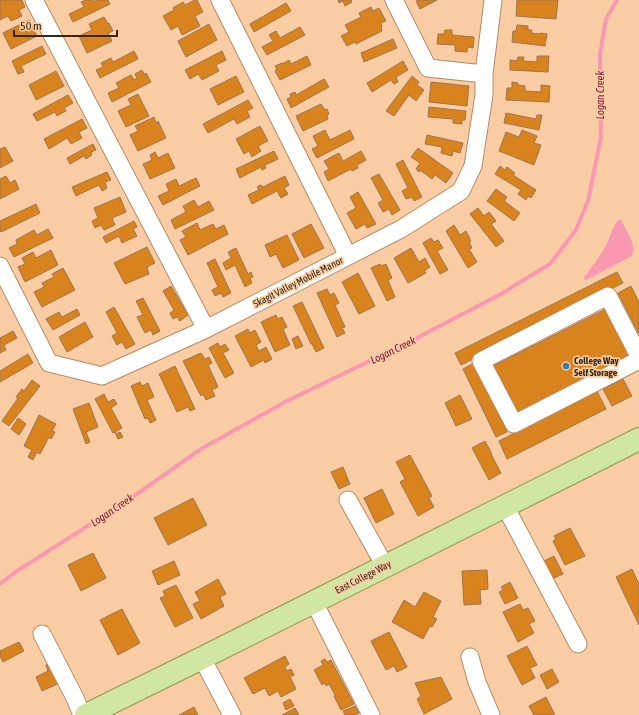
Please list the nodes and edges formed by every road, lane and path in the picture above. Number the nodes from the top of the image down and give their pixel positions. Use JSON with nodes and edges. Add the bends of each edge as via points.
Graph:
{"nodes":[{"id":1,"x":34,"y":0,"type":"edge"},
{"id":2,"x":220,"y":0,"type":"edge"},
{"id":3,"x":394,"y":0,"type":"edge"},
{"id":4,"x":493,"y":0,"type":"edge"},
{"id":5,"x":484,"y":74,"type":"junction"},
{"id":6,"x":348,"y":256,"type":"junction"},
{"id":7,"x":0,"y":266,"type":"edge"},
{"id":8,"x":206,"y":329,"type":"junction"},
{"id":9,"x":639,"y":356,"type":"edge"},
{"id":10,"x":639,"y":360,"type":"edge"},
{"id":11,"x":639,"y":439,"type":"edge"},
{"id":12,"x":348,"y":500,"type":"dead end"},
{"id":13,"x":505,"y":506,"type":"junction"},
{"id":14,"x":385,"y":566,"type":"junction"},
{"id":15,"x":314,"y":602,"type":"junction"},
{"id":16,"x":42,"y":634,"type":"dead end"},
{"id":17,"x":578,"y":644,"type":"dead end"},
{"id":18,"x":470,"y":657,"type":"dead end"},
{"id":19,"x":202,"y":658,"type":"junction"},
{"id":20,"x":82,"y":715,"type":"edge"},
{"id":21,"x":86,"y":715,"type":"edge"},
{"id":22,"x":232,"y":715,"type":"edge"},
{"id":23,"x":371,"y":715,"type":"edge"},
{"id":24,"x":491,"y":715,"type":"edge"}],
"edges":[{"from":1,"to":8,"type":"street"},
{"from":2,"to":6,"type":"street"},
{"from":3,"to":5,"type":"street","via":[[428,68]]},
{"from":4,"to":5,"type":"street","name":"Skagit Valley Mobile Manor"},
{"from":5,"to":6,"type":"street","name":"Skagit Valley Mobile Manor","via":[[484,95],[473,166],[461,191],[401,229]]},
{"from":6,"to":8,"type":"street","name":"Skagit Valley Mobile Manor"},
{"from":7,"to":8,"type":"street","name":"Skagit Valley Mobile Manor","via":[[49,363],[102,376]]},
{"from":9,"to":10,"type":"street","via":[[608,296],[481,360],[514,424]]},
{"from":11,"to":13,"type":"main road","name":"East College Way"},
{"from":12,"to":14,"type":"street"},
{"from":13,"to":14,"type":"main road","name":"East College Way"},
{"from":13,"to":17,"type":"street"},
{"from":14,"to":15,"type":"main road","name":"East College Way"},
{"from":15,"to":19,"type":"main road","name":"East College Way"},
{"from":15,"to":23,"type":"street"},
{"from":16,"to":20,"type":"street"},
{"from":18,"to":24,"type":"street"},
{"from":19,"to":21,"type":"main road","name":"East College Way"},
{"from":19,"to":22,"type":"street"}]}
